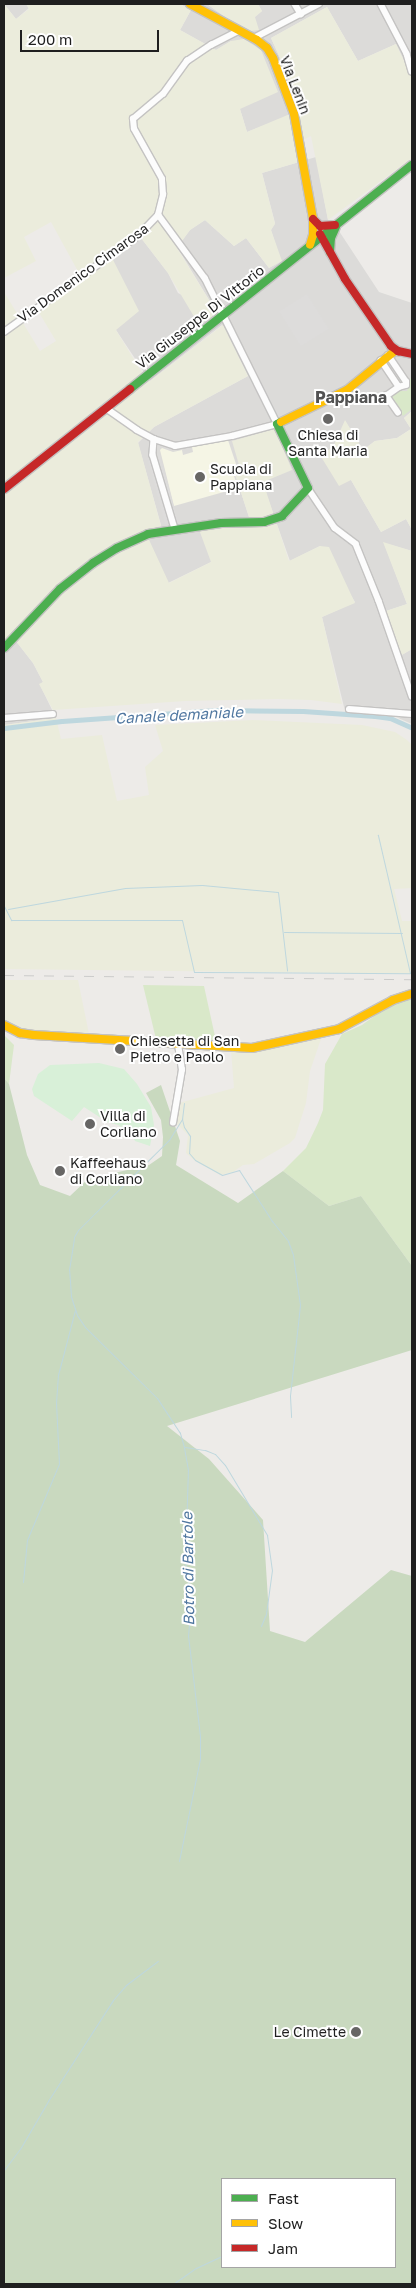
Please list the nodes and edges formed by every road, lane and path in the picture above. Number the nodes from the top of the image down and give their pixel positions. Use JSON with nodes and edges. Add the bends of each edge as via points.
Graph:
{"nodes":[{"id":1,"x":190,"y":4,"type":"edge"},
{"id":2,"x":295,"y":4,"type":"edge"},
{"id":3,"x":319,"y":4,"type":"edge"},
{"id":4,"x":381,"y":4,"type":"edge"},
{"id":5,"x":301,"y":14,"type":"junction"},
{"id":6,"x":238,"y":32,"type":"junction"},
{"id":7,"x":254,"y":38,"type":"junction"},
{"id":8,"x":410,"y":52,"type":"edge"},
{"id":9,"x":412,"y":71,"type":"edge"},
{"id":10,"x":412,"y":165,"type":"edge"},
{"id":11,"x":158,"y":215,"type":"junction"},
{"id":12,"x":313,"y":218,"type":"junction"},
{"id":13,"x":337,"y":225,"type":"junction"},
{"id":14,"x":322,"y":237,"type":"junction"},
{"id":15,"x":309,"y":246,"type":"junction"},
{"id":16,"x":330,"y":252,"type":"junction"},
{"id":17,"x":224,"y":315,"type":"junction"},
{"id":18,"x":4,"y":332,"type":"edge"},
{"id":19,"x":396,"y":350,"type":"junction"},
{"id":20,"x":412,"y":354,"type":"edge"},
{"id":21,"x":388,"y":355,"type":"junction"},
{"id":22,"x":381,"y":360,"type":"junction"},
{"id":23,"x":399,"y":387,"type":"junction"},
{"id":24,"x":106,"y":408,"type":"junction"},
{"id":25,"x":398,"y":414,"type":"dead end"},
{"id":26,"x":277,"y":424,"type":"junction"},
{"id":27,"x":154,"y":439,"type":"junction"},
{"id":28,"x":308,"y":488,"type":"junction"},
{"id":29,"x":4,"y":489,"type":"edge"},
{"id":30,"x":175,"y":529,"type":"junction"},
{"id":31,"x":4,"y":648,"type":"edge"},
{"id":32,"x":412,"y":696,"type":"edge"},
{"id":33,"x":349,"y":709,"type":"dead end"},
{"id":34,"x":53,"y":714,"type":"dead end"},
{"id":35,"x":412,"y":714,"type":"edge"},
{"id":36,"x":4,"y":718,"type":"edge"},
{"id":37,"x":412,"y":994,"type":"edge"},
{"id":38,"x":4,"y":1025,"type":"edge"},
{"id":39,"x":178,"y":1044,"type":"junction"},
{"id":40,"x":173,"y":1123,"type":"dead end"}],
"edges":[{"from":1,"to":6,"type":"street","name":"Via Lenin"},
{"from":2,"to":5,"type":"street"},
{"from":3,"to":5,"type":"street"},
{"from":4,"to":8,"type":"street"},
{"from":5,"to":7,"type":"street"},
{"from":6,"to":7,"type":"street","name":"Via Lenin"},
{"from":6,"to":11,"type":"street","name":"Via Domenico Cimarosa","via":[[187,61],[163,94],[132,121],[162,179],[163,195]]},
{"from":7,"to":12,"type":"street","name":"Via Lenin","via":[[270,53],[292,107]]},
{"from":8,"to":9,"type":"street","via":[[407,60]]},
{"from":10,"to":13,"type":"street","name":"Via Giuseppe Di Vittorio"},
{"from":11,"to":17,"type":"street","via":[[194,262]]},
{"from":11,"to":18,"type":"street","name":"Via Domenico Cimarosa","via":[[138,236]]},
{"from":12,"to":13,"type":"street","via":[[323,227]]},
{"from":12,"to":14,"type":"street","name":"Via Lenin"},
{"from":12,"to":15,"type":"street","name":"Via Lenin"},
{"from":13,"to":14,"type":"street","name":"Via Giuseppe Di Vittorio"},
{"from":13,"to":16,"type":"street","via":[[331,238]]},
{"from":14,"to":15,"type":"street","name":"Via Giuseppe Di Vittorio"},
{"from":14,"to":16,"type":"street","name":"Via Lenin"},
{"from":15,"to":16,"type":"street","via":[[322,246]]},
{"from":15,"to":17,"type":"street","name":"Via Giuseppe Di Vittorio"},
{"from":16,"to":19,"type":"street","name":"Via Lenin","via":[[365,309]]},
{"from":17,"to":24,"type":"street","name":"Via Giuseppe Di Vittorio"},
{"from":17,"to":26,"type":"street"},
{"from":19,"to":20,"type":"street"},
{"from":19,"to":21,"type":"street"},
{"from":21,"to":22,"type":"street"},
{"from":21,"to":23,"type":"street","via":[[406,382],[406,386]]},
{"from":22,"to":23,"type":"street"},
{"from":22,"to":26,"type":"street","via":[[347,390]]},
{"from":23,"to":25,"type":"street","via":[[386,396]]},
{"from":24,"to":27,"type":"street","via":[[126,424]]},
{"from":24,"to":29,"type":"street","name":"Via Giuseppe Di Vittorio"},
{"from":26,"to":27,"type":"street","via":[[185,446]]},
{"from":26,"to":28,"type":"street"},
{"from":27,"to":30,"type":"street","via":[[153,455]]},
{"from":28,"to":30,"type":"street","via":[[286,512],[273,520],[221,522]]},
{"from":28,"to":32,"type":"street","via":[[335,528],[356,544]]},
{"from":30,"to":31,"type":"street","via":[[148,534],[99,559],[60,589]]},
{"from":33,"to":35,"type":"street"},
{"from":34,"to":36,"type":"street"},
{"from":37,"to":39,"type":"street","via":[[393,1000],[339,1029],[260,1047]]},
{"from":38,"to":39,"type":"street","via":[[26,1034]]},
{"from":39,"to":40,"type":"street","via":[[182,1070]]}]}
